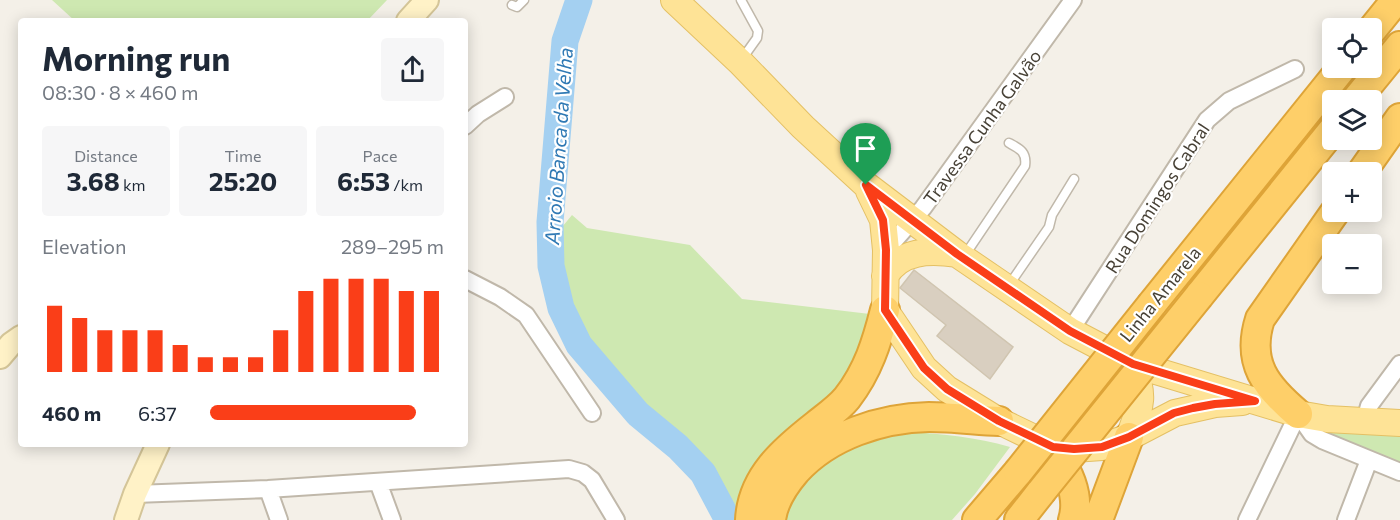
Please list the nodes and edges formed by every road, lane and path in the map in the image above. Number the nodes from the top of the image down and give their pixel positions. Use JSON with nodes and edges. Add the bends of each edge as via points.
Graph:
{"nodes":[{"id":1,"x":428,"y":0,"type":"edge"},
{"id":2,"x":524,"y":0,"type":"edge"},
{"id":3,"x":741,"y":0,"type":"edge"},
{"id":4,"x":1074,"y":0,"type":"edge"},
{"id":5,"x":1396,"y":0,"type":"edge"},
{"id":6,"x":676,"y":1,"type":"edge"},
{"id":7,"x":512,"y":5,"type":"dead end"},
{"id":8,"x":411,"y":18,"type":"edge"},
{"id":9,"x":1381,"y":18,"type":"edge"},
{"id":10,"x":1400,"y":46,"type":"edge"},
{"id":11,"x":740,"y":62,"type":"junction"},
{"id":12,"x":1294,"y":69,"type":"dead end"},
{"id":13,"x":1334,"y":78,"type":"edge"},
{"id":14,"x":1364,"y":90,"type":"edge"},
{"id":15,"x":505,"y":97,"type":"dead end"},
{"id":16,"x":1400,"y":118,"type":"edge"},
{"id":17,"x":468,"y":123,"type":"edge"},
{"id":18,"x":1009,"y":142,"type":"dead end"},
{"id":19,"x":1322,"y":143,"type":"edge"},
{"id":20,"x":872,"y":148,"type":"dead end"},
{"id":21,"x":1369,"y":162,"type":"edge"},
{"id":22,"x":860,"y":179,"type":"junction"},
{"id":23,"x":1074,"y":179,"type":"dead end"},
{"id":24,"x":911,"y":220,"type":"junction"},
{"id":25,"x":1328,"y":222,"type":"edge"},
{"id":26,"x":886,"y":250,"type":"junction"},
{"id":27,"x":960,"y":256,"type":"junction"},
{"id":28,"x":885,"y":276,"type":"junction"},
{"id":29,"x":468,"y":281,"type":"edge"},
{"id":30,"x":1007,"y":288,"type":"junction"},
{"id":31,"x":885,"y":310,"type":"junction"},
{"id":32,"x":1070,"y":331,"type":"junction"},
{"id":33,"x":18,"y":338,"type":"edge"},
{"id":34,"x":0,"y":357,"type":"edge"},
{"id":35,"x":1133,"y":364,"type":"junction"},
{"id":36,"x":1400,"y":364,"type":"edge"},
{"id":37,"x":1255,"y":401,"type":"junction"},
{"id":38,"x":592,"y":413,"type":"dead end"},
{"id":39,"x":1298,"y":414,"type":"junction"},
{"id":40,"x":1365,"y":420,"type":"junction"},
{"id":41,"x":999,"y":421,"type":"junction"},
{"id":42,"x":1400,"y":423,"type":"edge"},
{"id":43,"x":1129,"y":437,"type":"junction"},
{"id":44,"x":157,"y":447,"type":"edge"},
{"id":45,"x":1053,"y":447,"type":"junction"},
{"id":46,"x":1369,"y":460,"type":"junction"},
{"id":47,"x":1400,"y":472,"type":"edge"},
{"id":48,"x":1010,"y":480,"type":"junction"},
{"id":49,"x":378,"y":482,"type":"junction"},
{"id":50,"x":268,"y":489,"type":"junction"},
{"id":51,"x":135,"y":494,"type":"junction"},
{"id":52,"x":126,"y":520,"type":"edge"},
{"id":53,"x":279,"y":520,"type":"edge"},
{"id":54,"x":392,"y":520,"type":"edge"},
{"id":55,"x":616,"y":520,"type":"edge"},
{"id":56,"x":750,"y":520,"type":"edge"},
{"id":57,"x":771,"y":520,"type":"edge"},
{"id":58,"x":965,"y":520,"type":"edge"},
{"id":59,"x":977,"y":520,"type":"edge"},
{"id":60,"x":1019,"y":520,"type":"edge"},
{"id":61,"x":1073,"y":520,"type":"edge"},
{"id":62,"x":1098,"y":520,"type":"edge"},
{"id":63,"x":1247,"y":520,"type":"edge"},
{"id":64,"x":1346,"y":520,"type":"edge"}],
"edges":[{"from":1,"to":8,"type":"street"},
{"from":2,"to":7,"type":"lane","via":[[517,7]]},
{"from":3,"to":11,"type":"lane","via":[[758,31]]},
{"from":4,"to":24,"type":"street","name":"Travessa Cunha Galvão"},
{"from":5,"to":9,"type":"highway"},
{"from":6,"to":11,"type":"main road"},
{"from":10,"to":14,"type":"highway"},
{"from":11,"to":22,"type":"main road"},
{"from":12,"to":32,"type":"street","name":"Rua Domingos Cabral","via":[[1229,101],[1206,120]]},
{"from":13,"to":48,"type":"highway","name":"Linha Amarela","bridge":true},
{"from":15,"to":17,"type":"street"},
{"from":16,"to":21,"type":"highway"},
{"from":18,"to":27,"type":"lane","via":[[1023,150],[1024,166]]},
{"from":19,"to":60,"type":"highway","name":"Linha Amarela","bridge":true},
{"from":20,"to":22,"type":"lane"},
{"from":22,"to":24,"type":"main road"},
{"from":22,"to":26,"type":"main road","via":[[883,220]]},
{"from":23,"to":30,"type":"lane","via":[[1049,226]]},
{"from":24,"to":26,"type":"street","name":"Travessa Cunha Galvão"},
{"from":24,"to":27,"type":"main road"},
{"from":25,"to":39,"type":"highway","via":[[1260,319],[1255,334],[1254,351],[1270,389]]},
{"from":26,"to":28,"type":"main road"},
{"from":27,"to":28,"type":"main road","via":[[937,251],[909,256],[891,266]]},
{"from":27,"to":30,"type":"main road"},
{"from":28,"to":31,"type":"main road"},
{"from":29,"to":38,"type":"street","via":[[526,315]]},
{"from":30,"to":32,"type":"main road"},
{"from":31,"to":41,"type":"main road","via":[[924,368],[947,389]]},
{"from":31,"to":56,"type":"highway","via":[[872,357],[860,379],[845,400],[770,467],[751,503]]},
{"from":32,"to":35,"type":"main road"},
{"from":33,"to":34,"type":"street"},
{"from":35,"to":37,"type":"main road"},
{"from":35,"to":43,"type":"main road","via":[[1142,403]]},
{"from":36,"to":40,"type":"street","via":[[1369,406]]},
{"from":37,"to":39,"type":"main road"},
{"from":37,"to":43,"type":"main road","via":[[1174,413]]},
{"from":39,"to":40,"type":"main road"},
{"from":39,"to":46,"type":"street","via":[[1312,434]]},
{"from":39,"to":63,"type":"street"},
{"from":40,"to":42,"type":"main road"},
{"from":41,"to":45,"type":"main road"},
{"from":41,"to":57,"type":"highway","via":[[908,419],[850,434],[824,446],[794,473],[777,498]]},
{"from":43,"to":45,"type":"main road","via":[[1102,447]]},
{"from":43,"to":62,"type":"highway"},
{"from":44,"to":51,"type":"street"},
{"from":45,"to":61,"type":"highway","via":[[1074,493]]},
{"from":46,"to":47,"type":"street"},
{"from":46,"to":64,"type":"street"},
{"from":48,"to":58,"type":"highway"},
{"from":48,"to":59,"type":"highway","name":"Linha Amarela"},
{"from":49,"to":50,"type":"street"},
{"from":49,"to":54,"type":"street"},
{"from":49,"to":55,"type":"street","via":[[569,469],[583,472],[592,480]]},
{"from":50,"to":51,"type":"street"},
{"from":50,"to":53,"type":"street"},
{"from":51,"to":52,"type":"street"}]}
